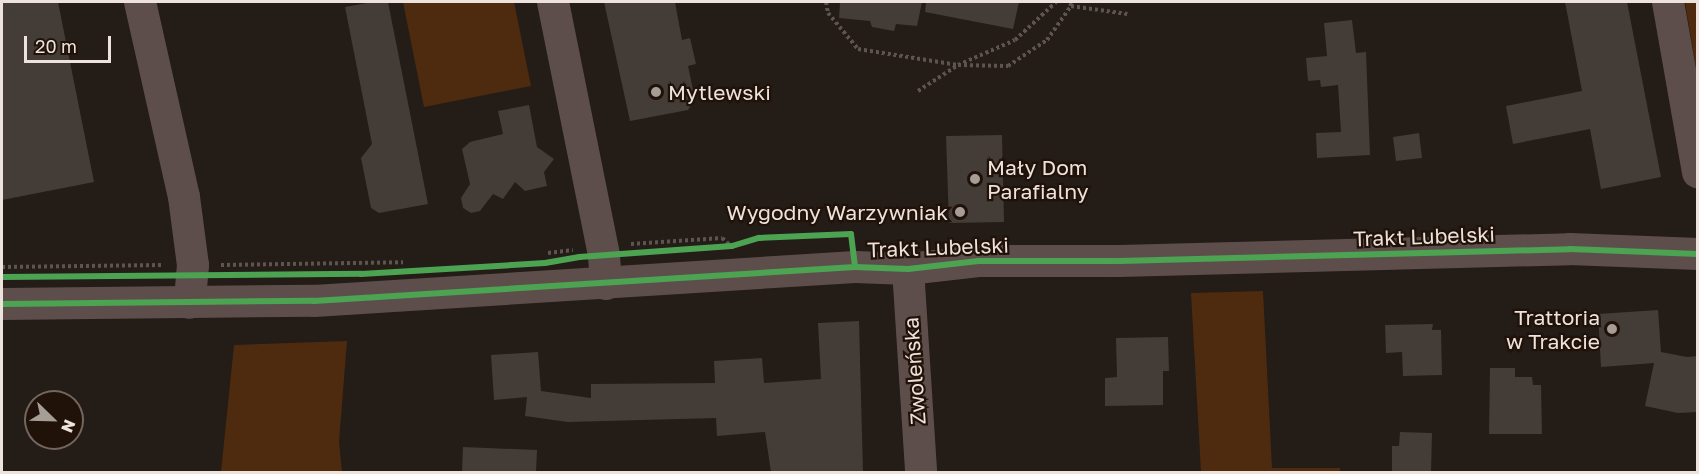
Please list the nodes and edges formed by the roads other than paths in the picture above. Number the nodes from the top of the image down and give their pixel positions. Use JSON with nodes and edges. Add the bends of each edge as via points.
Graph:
{"nodes":[{"id":1,"x":140,"y":2,"type":"edge"},
{"id":2,"x":553,"y":2,"type":"edge"},
{"id":3,"x":1668,"y":2,"type":"edge"},
{"id":4,"x":1698,"y":172,"type":"edge"},
{"id":5,"x":1698,"y":254,"type":"edge"},
{"id":6,"x":604,"y":262,"type":"junction"},
{"id":7,"x":908,"y":269,"type":"junction"},
{"id":8,"x":190,"y":303,"type":"junction"},
{"id":9,"x":2,"y":304,"type":"edge"},
{"id":10,"x":921,"y":472,"type":"edge"}],
"edges":[{"from":1,"to":8,"type":"street","via":[[184,197],[193,265]]},
{"from":2,"to":6,"type":"street"},
{"from":3,"to":4,"type":"street"},
{"from":5,"to":7,"type":"street","name":"Trakt Lubelski","via":[[1570,249],[979,261]]},
{"from":6,"to":7,"type":"street","name":"Trakt Lubelski"},
{"from":6,"to":8,"type":"street","name":"Trakt Lubelski","via":[[314,301]]},
{"from":7,"to":10,"type":"street","name":"Zwoleńska"},
{"from":8,"to":9,"type":"street","name":"Trakt Lubelski"}]}
